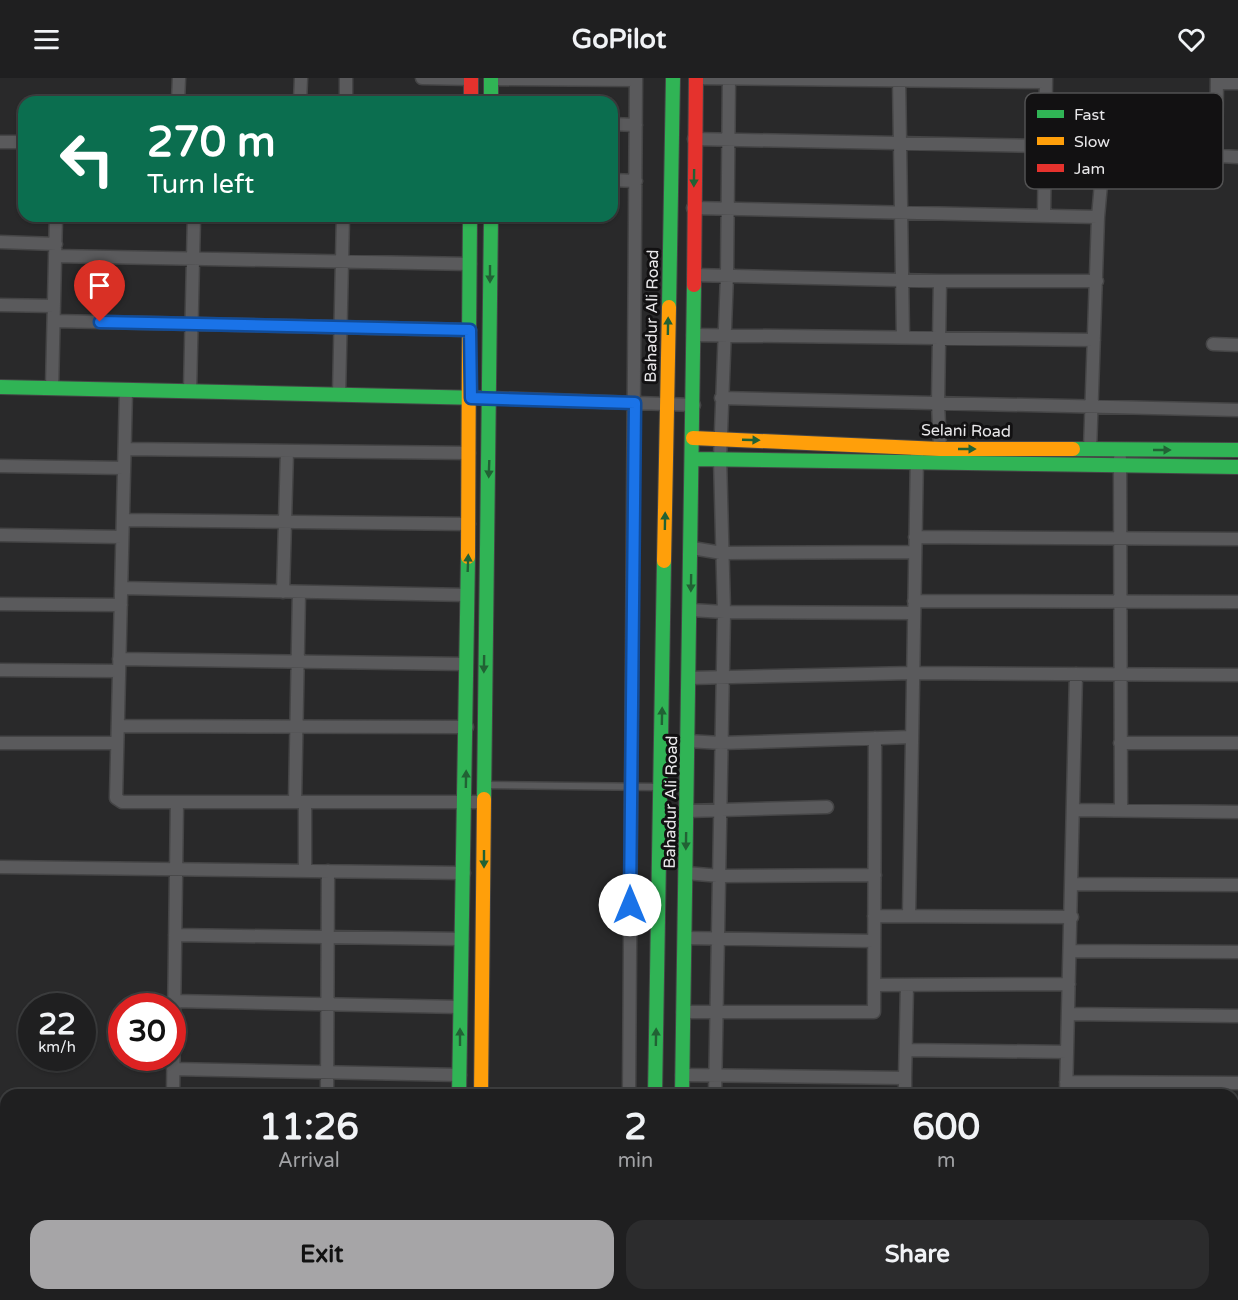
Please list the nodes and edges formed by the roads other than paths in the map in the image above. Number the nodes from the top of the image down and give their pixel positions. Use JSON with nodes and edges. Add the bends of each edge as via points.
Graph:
{"nodes":[{"id":1,"x":179,"y":78,"type":"edge"},
{"id":2,"x":301,"y":78,"type":"edge"},
{"id":3,"x":346,"y":78,"type":"edge"},
{"id":4,"x":422,"y":78,"type":"edge"},
{"id":5,"x":673,"y":78,"type":"edge"},
{"id":6,"x":696,"y":78,"type":"edge"},
{"id":7,"x":471,"y":79,"type":"edge"},
{"id":8,"x":491,"y":79,"type":"edge"},
{"id":9,"x":636,"y":79,"type":"edge"},
{"id":10,"x":729,"y":79,"type":"edge"},
{"id":11,"x":899,"y":79,"type":"edge"},
{"id":12,"x":1046,"y":80,"type":"edge"},
{"id":13,"x":1217,"y":80,"type":"edge"},
{"id":14,"x":1238,"y":83,"type":"edge"},
{"id":15,"x":178,"y":96,"type":"edge"},
{"id":16,"x":300,"y":96,"type":"edge"},
{"id":17,"x":346,"y":96,"type":"edge"},
{"id":18,"x":471,"y":96,"type":"edge"},
{"id":19,"x":491,"y":96,"type":"edge"},
{"id":20,"x":618,"y":124,"type":"edge"},
{"id":21,"x":636,"y":124,"type":"junction"},
{"id":22,"x":694,"y":139,"type":"junction"},
{"id":23,"x":728,"y":140,"type":"junction"},
{"id":24,"x":0,"y":142,"type":"edge"},
{"id":25,"x":18,"y":142,"type":"edge"},
{"id":26,"x":901,"y":145,"type":"junction"},
{"id":27,"x":1025,"y":146,"type":"edge"},
{"id":28,"x":618,"y":180,"type":"edge"},
{"id":29,"x":636,"y":181,"type":"junction"},
{"id":30,"x":1044,"y":189,"type":"edge"},
{"id":31,"x":1100,"y":189,"type":"edge"},
{"id":32,"x":693,"y":208,"type":"junction"},
{"id":33,"x":727,"y":208,"type":"junction"},
{"id":34,"x":900,"y":212,"type":"junction"},
{"id":35,"x":1044,"y":214,"type":"junction"},
{"id":36,"x":1098,"y":216,"type":"junction"},
{"id":37,"x":56,"y":222,"type":"edge"},
{"id":38,"x":194,"y":222,"type":"edge"},
{"id":39,"x":343,"y":222,"type":"edge"},
{"id":40,"x":470,"y":222,"type":"edge"},
{"id":41,"x":491,"y":222,"type":"edge"},
{"id":42,"x":0,"y":242,"type":"edge"},
{"id":43,"x":56,"y":250,"type":"junction"},
{"id":44,"x":193,"y":259,"type":"junction"},
{"id":45,"x":342,"y":262,"type":"junction"},
{"id":46,"x":470,"y":264,"type":"junction"},
{"id":47,"x":694,"y":275,"type":"junction"},
{"id":48,"x":727,"y":275,"type":"junction"},
{"id":49,"x":903,"y":279,"type":"junction"},
{"id":50,"x":940,"y":281,"type":"junction"},
{"id":51,"x":1097,"y":281,"type":"junction"},
{"id":52,"x":0,"y":305,"type":"edge"},
{"id":53,"x":54,"y":306,"type":"junction"},
{"id":54,"x":54,"y":321,"type":"junction"},
{"id":55,"x":192,"y":324,"type":"junction"},
{"id":56,"x":341,"y":327,"type":"junction"},
{"id":57,"x":470,"y":330,"type":"junction"},
{"id":58,"x":693,"y":335,"type":"junction"},
{"id":59,"x":725,"y":336,"type":"junction"},
{"id":60,"x":903,"y":337,"type":"junction"},
{"id":61,"x":939,"y":339,"type":"junction"},
{"id":62,"x":1094,"y":340,"type":"junction"},
{"id":63,"x":1213,"y":344,"type":"dead end"},
{"id":64,"x":1238,"y":345,"type":"edge"},
{"id":65,"x":0,"y":387,"type":"edge"},
{"id":66,"x":52,"y":388,"type":"junction"},
{"id":67,"x":126,"y":390,"type":"junction"},
{"id":68,"x":190,"y":392,"type":"junction"},
{"id":69,"x":339,"y":395,"type":"junction"},
{"id":70,"x":471,"y":398,"type":"junction"},
{"id":71,"x":490,"y":398,"type":"junction"},
{"id":72,"x":721,"y":399,"type":"junction"},
{"id":73,"x":635,"y":403,"type":"junction"},
{"id":74,"x":938,"y":403,"type":"junction"},
{"id":75,"x":667,"y":404,"type":"junction"},
{"id":76,"x":693,"y":405,"type":"junction"},
{"id":77,"x":1091,"y":407,"type":"junction"},
{"id":78,"x":1238,"y":410,"type":"edge"},
{"id":79,"x":693,"y":438,"type":"junction"},
{"id":80,"x":721,"y":440,"type":"junction"},
{"id":81,"x":917,"y":446,"type":"junction"},
{"id":82,"x":125,"y":449,"type":"junction"},
{"id":83,"x":940,"y":449,"type":"junction"},
{"id":84,"x":1090,"y":450,"type":"junction"},
{"id":85,"x":1119,"y":450,"type":"junction"},
{"id":86,"x":1238,"y":450,"type":"edge"},
{"id":87,"x":287,"y":451,"type":"junction"},
{"id":88,"x":469,"y":453,"type":"junction"},
{"id":89,"x":720,"y":458,"type":"junction"},
{"id":90,"x":693,"y":459,"type":"junction"},
{"id":91,"x":917,"y":463,"type":"junction"},
{"id":92,"x":0,"y":466,"type":"edge"},
{"id":93,"x":1120,"y":467,"type":"junction"},
{"id":94,"x":124,"y":468,"type":"junction"},
{"id":95,"x":1238,"y":468,"type":"edge"},
{"id":96,"x":123,"y":520,"type":"junction"},
{"id":97,"x":285,"y":523,"type":"junction"},
{"id":98,"x":469,"y":524,"type":"junction"},
{"id":99,"x":0,"y":535,"type":"edge"},
{"id":100,"x":122,"y":537,"type":"junction"},
{"id":101,"x":915,"y":537,"type":"junction"},
{"id":102,"x":1120,"y":539,"type":"junction"},
{"id":103,"x":1238,"y":539,"type":"edge"},
{"id":104,"x":692,"y":548,"type":"junction"},
{"id":105,"x":915,"y":552,"type":"junction"},
{"id":106,"x":722,"y":554,"type":"junction"},
{"id":107,"x":121,"y":588,"type":"junction"},
{"id":108,"x":283,"y":592,"type":"junction"},
{"id":109,"x":299,"y":592,"type":"junction"},
{"id":110,"x":467,"y":595,"type":"junction"},
{"id":111,"x":1120,"y":602,"type":"junction"},
{"id":112,"x":1238,"y":602,"type":"edge"},
{"id":113,"x":0,"y":604,"type":"edge"},
{"id":114,"x":121,"y":605,"type":"junction"},
{"id":115,"x":914,"y":607,"type":"junction"},
{"id":116,"x":690,"y":610,"type":"junction"},
{"id":117,"x":724,"y":612,"type":"junction"},
{"id":118,"x":298,"y":662,"type":"junction"},
{"id":119,"x":466,"y":664,"type":"junction"},
{"id":120,"x":119,"y":665,"type":"junction"},
{"id":121,"x":0,"y":670,"type":"edge"},
{"id":122,"x":913,"y":673,"type":"junction"},
{"id":123,"x":1076,"y":674,"type":"junction"},
{"id":124,"x":1120,"y":674,"type":"junction"},
{"id":125,"x":1238,"y":675,"type":"edge"},
{"id":126,"x":721,"y":676,"type":"junction"},
{"id":127,"x":689,"y":678,"type":"junction"},
{"id":128,"x":118,"y":726,"type":"junction"},
{"id":129,"x":297,"y":727,"type":"junction"},
{"id":130,"x":467,"y":727,"type":"junction"},
{"id":131,"x":912,"y":737,"type":"junction"},
{"id":132,"x":875,"y":738,"type":"junction"},
{"id":133,"x":688,"y":741,"type":"junction"},
{"id":134,"x":117,"y":742,"type":"junction"},
{"id":135,"x":1120,"y":742,"type":"junction"},
{"id":136,"x":0,"y":743,"type":"edge"},
{"id":137,"x":721,"y":743,"type":"junction"},
{"id":138,"x":1238,"y":743,"type":"edge"},
{"id":139,"x":484,"y":785,"type":"junction"},
{"id":140,"x":631,"y":787,"type":"junction"},
{"id":141,"x":661,"y":787,"type":"junction"},
{"id":142,"x":177,"y":802,"type":"junction"},
{"id":143,"x":300,"y":802,"type":"junction"},
{"id":144,"x":466,"y":802,"type":"junction"},
{"id":145,"x":484,"y":802,"type":"junction"},
{"id":146,"x":826,"y":807,"type":"dead end"},
{"id":147,"x":1075,"y":810,"type":"junction"},
{"id":148,"x":687,"y":811,"type":"junction"},
{"id":149,"x":1120,"y":811,"type":"junction"},
{"id":150,"x":720,"y":812,"type":"junction"},
{"id":151,"x":1238,"y":812,"type":"edge"},
{"id":152,"x":0,"y":867,"type":"edge"},
{"id":153,"x":177,"y":868,"type":"junction"},
{"id":154,"x":305,"y":870,"type":"junction"},
{"id":155,"x":328,"y":871,"type":"junction"},
{"id":156,"x":464,"y":873,"type":"junction"},
{"id":157,"x":686,"y":873,"type":"junction"},
{"id":158,"x":874,"y":875,"type":"junction"},
{"id":159,"x":720,"y":876,"type":"junction"},
{"id":160,"x":1072,"y":885,"type":"junction"},
{"id":161,"x":1238,"y":885,"type":"edge"},
{"id":162,"x":909,"y":915,"type":"junction"},
{"id":163,"x":874,"y":916,"type":"junction"},
{"id":164,"x":1072,"y":917,"type":"junction"},
{"id":165,"x":176,"y":935,"type":"junction"},
{"id":166,"x":326,"y":937,"type":"junction"},
{"id":167,"x":685,"y":938,"type":"junction"},
{"id":168,"x":462,"y":939,"type":"junction"},
{"id":169,"x":720,"y":941,"type":"junction"},
{"id":170,"x":874,"y":941,"type":"junction"},
{"id":171,"x":1071,"y":951,"type":"junction"},
{"id":172,"x":1238,"y":952,"type":"edge"},
{"id":173,"x":1070,"y":984,"type":"junction"},
{"id":174,"x":874,"y":985,"type":"junction"},
{"id":175,"x":907,"y":985,"type":"junction"},
{"id":176,"x":175,"y":993,"type":"edge"},
{"id":177,"x":186,"y":1001,"type":"edge"},
{"id":178,"x":327,"y":1005,"type":"junction"},
{"id":179,"x":460,"y":1007,"type":"junction"},
{"id":180,"x":683,"y":1012,"type":"junction"},
{"id":181,"x":717,"y":1012,"type":"junction"},
{"id":182,"x":1069,"y":1014,"type":"junction"},
{"id":183,"x":1238,"y":1016,"type":"edge"},
{"id":184,"x":906,"y":1050,"type":"junction"},
{"id":185,"x":1067,"y":1052,"type":"junction"},
{"id":186,"x":186,"y":1069,"type":"edge"},
{"id":187,"x":173,"y":1071,"type":"edge"},
{"id":188,"x":327,"y":1072,"type":"junction"},
{"id":189,"x":460,"y":1074,"type":"junction"},
{"id":190,"x":682,"y":1075,"type":"junction"},
{"id":191,"x":716,"y":1077,"type":"junction"},
{"id":192,"x":905,"y":1078,"type":"junction"},
{"id":193,"x":1066,"y":1082,"type":"junction"},
{"id":194,"x":1238,"y":1083,"type":"edge"},
{"id":195,"x":173,"y":1089,"type":"edge"},
{"id":196,"x":327,"y":1089,"type":"edge"},
{"id":197,"x":459,"y":1089,"type":"edge"},
{"id":198,"x":481,"y":1089,"type":"edge"},
{"id":199,"x":629,"y":1089,"type":"edge"},
{"id":200,"x":655,"y":1089,"type":"edge"},
{"id":201,"x":682,"y":1089,"type":"edge"},
{"id":202,"x":715,"y":1089,"type":"edge"},
{"id":203,"x":905,"y":1089,"type":"edge"},
{"id":204,"x":1066,"y":1089,"type":"edge"}],
"edges":[{"from":1,"to":15,"type":"street"},
{"from":2,"to":16,"type":"street"},
{"from":3,"to":17,"type":"street"},
{"from":4,"to":7,"type":"street"},
{"from":75,"to":5,"type":"street","name":"Bahadur Ali Road","one_way":true},
{"from":6,"to":10,"type":"street"},
{"from":6,"to":22,"type":"street","name":"Bahadur Ali Road"},
{"from":7,"to":18,"type":"street"},
{"from":8,"to":9,"type":"street"},
{"from":8,"to":19,"type":"street"},
{"from":9,"to":21,"type":"street"},
{"from":10,"to":11,"type":"street"},
{"from":10,"to":23,"type":"street"},
{"from":11,"to":12,"type":"street"},
{"from":11,"to":26,"type":"street"},
{"from":13,"to":14,"type":"street"},
{"from":20,"to":21,"type":"street"},
{"from":21,"to":29,"type":"street"},
{"from":22,"to":23,"type":"street"},
{"from":22,"to":32,"type":"street","name":"Bahadur Ali Road","one_way":true},
{"from":23,"to":26,"type":"street"},
{"from":23,"to":33,"type":"street"},
{"from":24,"to":25,"type":"street"},
{"from":26,"to":27,"type":"street"},
{"from":26,"to":34,"type":"street"},
{"from":28,"to":29,"type":"street"},
{"from":29,"to":73,"type":"street"},
{"from":30,"to":35,"type":"street"},
{"from":31,"to":36,"type":"street"},
{"from":32,"to":33,"type":"street"},
{"from":32,"to":47,"type":"street","name":"Bahadur Ali Road"},
{"from":33,"to":34,"type":"street"},
{"from":33,"to":48,"type":"street"},
{"from":34,"to":35,"type":"street"},
{"from":34,"to":49,"type":"street"},
{"from":35,"to":36,"type":"street"},
{"from":36,"to":51,"type":"street"},
{"from":37,"to":43,"type":"street"},
{"from":38,"to":44,"type":"street"},
{"from":39,"to":45,"type":"street"},
{"from":40,"to":46,"type":"street"},
{"from":41,"to":71,"type":"street","one_way":true},
{"from":42,"to":43,"type":"street"},
{"from":43,"to":44,"type":"street"},
{"from":43,"to":53,"type":"street"},
{"from":44,"to":45,"type":"street"},
{"from":44,"to":55,"type":"street"},
{"from":45,"to":46,"type":"street"},
{"from":45,"to":56,"type":"street"},
{"from":46,"to":57,"type":"street"},
{"from":47,"to":48,"type":"street"},
{"from":47,"to":58,"type":"street","name":"Bahadur Ali Road"},
{"from":48,"to":49,"type":"street"},
{"from":48,"to":59,"type":"street"},
{"from":49,"to":50,"type":"street"},
{"from":49,"to":60,"type":"street"},
{"from":50,"to":51,"type":"street"},
{"from":50,"to":61,"type":"street"},
{"from":51,"to":62,"type":"street"},
{"from":52,"to":53,"type":"street"},
{"from":53,"to":54,"type":"street"},
{"from":54,"to":55,"type":"street"},
{"from":54,"to":66,"type":"street"},
{"from":55,"to":56,"type":"street"},
{"from":55,"to":68,"type":"street"},
{"from":56,"to":57,"type":"street"},
{"from":56,"to":69,"type":"street"},
{"from":57,"to":70,"type":"street"},
{"from":58,"to":59,"type":"street"},
{"from":58,"to":76,"type":"street","name":"Bahadur Ali Road"},
{"from":59,"to":60,"type":"street"},
{"from":59,"to":72,"type":"street"},
{"from":60,"to":61,"type":"street"},
{"from":61,"to":62,"type":"street"},
{"from":61,"to":74,"type":"street"},
{"from":62,"to":77,"type":"street"},
{"from":63,"to":64,"type":"street"},
{"from":65,"to":66,"type":"street"},
{"from":66,"to":67,"type":"street"},
{"from":67,"to":68,"type":"street"},
{"from":67,"to":82,"type":"street"},
{"from":68,"to":69,"type":"street"},
{"from":69,"to":70,"type":"street"},
{"from":70,"to":71,"type":"street"},
{"from":70,"to":88,"type":"street"},
{"from":71,"to":73,"type":"street"},
{"from":71,"to":139,"type":"street","one_way":true},
{"from":72,"to":74,"type":"street"},
{"from":72,"to":80,"type":"street"},
{"from":73,"to":75,"type":"street"},
{"from":73,"to":140,"type":"street"},
{"from":74,"to":77,"type":"street"},
{"from":74,"to":83,"type":"street"},
{"from":75,"to":76,"type":"street"},
{"from":141,"to":75,"type":"street","name":"Bahadur Ali Road","one_way":true},
{"from":76,"to":79,"type":"street","name":"Bahadur Ali Road"},
{"from":77,"to":78,"type":"street"},
{"from":77,"to":84,"type":"street"},
{"from":79,"to":80,"type":"street","name":"Selani Road"},
{"from":79,"to":90,"type":"street","name":"Bahadur Ali Road"},
{"from":80,"to":81,"type":"street","name":"Selani Road","one_way":true},
{"from":80,"to":89,"type":"street"},
{"from":81,"to":83,"type":"street","name":"Selani Road"},
{"from":81,"to":91,"type":"street"},
{"from":82,"to":87,"type":"street"},
{"from":82,"to":94,"type":"street"},
{"from":83,"to":84,"type":"street","name":"Selani Road","one_way":true},
{"from":84,"to":85,"type":"street","name":"Selani Road"},
{"from":85,"to":86,"type":"street","name":"Selani Road","one_way":true},
{"from":85,"to":93,"type":"street"},
{"from":87,"to":88,"type":"street"},
{"from":87,"to":97,"type":"street"},
{"from":88,"to":98,"type":"street"},
{"from":89,"to":90,"type":"street","name":"Selani Road"},
{"from":89,"to":91,"type":"street","name":"Selani Road"},
{"from":89,"to":106,"type":"street"},
{"from":90,"to":104,"type":"street","name":"Bahadur Ali Road"},
{"from":91,"to":93,"type":"street","name":"Selani Road"},
{"from":91,"to":101,"type":"street"},
{"from":92,"to":94,"type":"street"},
{"from":93,"to":95,"type":"street","name":"Selani Road"},
{"from":93,"to":102,"type":"street"},
{"from":94,"to":96,"type":"street"},
{"from":96,"to":97,"type":"street"},
{"from":96,"to":100,"type":"street"},
{"from":97,"to":98,"type":"street"},
{"from":97,"to":108,"type":"street"},
{"from":110,"to":98,"type":"street","one_way":true},
{"from":99,"to":100,"type":"street"},
{"from":100,"to":107,"type":"street"},
{"from":101,"to":102,"type":"street"},
{"from":101,"to":105,"type":"street"},
{"from":102,"to":103,"type":"street"},
{"from":102,"to":111,"type":"street"},
{"from":104,"to":106,"type":"street"},
{"from":104,"to":116,"type":"street","name":"Bahadur Ali Road","one_way":true},
{"from":105,"to":106,"type":"street"},
{"from":105,"to":115,"type":"street"},
{"from":106,"to":117,"type":"street"},
{"from":107,"to":108,"type":"street"},
{"from":107,"to":114,"type":"street"},
{"from":108,"to":109,"type":"street"},
{"from":109,"to":110,"type":"street"},
{"from":109,"to":118,"type":"street"},
{"from":110,"to":119,"type":"street"},
{"from":111,"to":112,"type":"street"},
{"from":111,"to":115,"type":"street"},
{"from":111,"to":124,"type":"street"},
{"from":113,"to":114,"type":"street"},
{"from":114,"to":120,"type":"street"},
{"from":115,"to":117,"type":"street"},
{"from":115,"to":122,"type":"street"},
{"from":116,"to":117,"type":"street"},
{"from":116,"to":127,"type":"street","name":"Bahadur Ali Road"},
{"from":117,"to":126,"type":"street"},
{"from":118,"to":119,"type":"street"},
{"from":118,"to":120,"type":"street"},
{"from":118,"to":129,"type":"street"},
{"from":119,"to":130,"type":"street"},
{"from":120,"to":121,"type":"street"},
{"from":120,"to":128,"type":"street"},
{"from":122,"to":123,"type":"street"},
{"from":122,"to":126,"type":"street"},
{"from":122,"to":131,"type":"street"},
{"from":123,"to":124,"type":"street"},
{"from":123,"to":147,"type":"street"},
{"from":124,"to":125,"type":"street"},
{"from":124,"to":135,"type":"street"},
{"from":126,"to":127,"type":"street"},
{"from":126,"to":137,"type":"street"},
{"from":127,"to":133,"type":"street","name":"Bahadur Ali Road"},
{"from":128,"to":129,"type":"street"},
{"from":128,"to":134,"type":"street"},
{"from":129,"to":130,"type":"street"},
{"from":129,"to":143,"type":"street"},
{"from":144,"to":130,"type":"street","one_way":true},
{"from":131,"to":132,"type":"street"},
{"from":131,"to":162,"type":"street"},
{"from":132,"to":137,"type":"street"},
{"from":132,"to":158,"type":"street"},
{"from":133,"to":137,"type":"street"},
{"from":133,"to":148,"type":"street","name":"Bahadur Ali Road"},
{"from":134,"to":136,"type":"street"},
{"from":134,"to":142,"type":"street","via":[[117,798],[122,802]]},
{"from":135,"to":138,"type":"street"},
{"from":135,"to":149,"type":"street"},
{"from":137,"to":150,"type":"street"},
{"from":139,"to":140,"type":"lane"},
{"from":139,"to":145,"type":"street"},
{"from":140,"to":141,"type":"lane"},
{"from":140,"to":199,"type":"street"},
{"from":200,"to":141,"type":"street","name":"Bahadur Ali Road","one_way":true},
{"from":142,"to":143,"type":"street"},
{"from":142,"to":153,"type":"street"},
{"from":143,"to":144,"type":"street"},
{"from":143,"to":154,"type":"street"},
{"from":144,"to":145,"type":"street"},
{"from":144,"to":156,"type":"street"},
{"from":145,"to":198,"type":"street","one_way":true},
{"from":146,"to":150,"type":"street"},
{"from":147,"to":149,"type":"street"},
{"from":147,"to":160,"type":"street"},
{"from":148,"to":150,"type":"street"},
{"from":148,"to":157,"type":"street","name":"Bahadur Ali Road","one_way":true},
{"from":149,"to":151,"type":"street"},
{"from":150,"to":159,"type":"street"},
{"from":152,"to":153,"type":"street"},
{"from":153,"to":154,"type":"street"},
{"from":153,"to":165,"type":"street"},
{"from":154,"to":155,"type":"street"},
{"from":155,"to":156,"type":"street"},
{"from":155,"to":166,"type":"street"},
{"from":156,"to":168,"type":"street"},
{"from":157,"to":159,"type":"street"},
{"from":157,"to":167,"type":"street","name":"Bahadur Ali Road"},
{"from":158,"to":159,"type":"street"},
{"from":158,"to":163,"type":"street"},
{"from":159,"to":169,"type":"street"},
{"from":160,"to":161,"type":"street"},
{"from":160,"to":164,"type":"street"},
{"from":162,"to":163,"type":"street"},
{"from":162,"to":164,"type":"street"},
{"from":163,"to":170,"type":"street"},
{"from":164,"to":171,"type":"street"},
{"from":165,"to":166,"type":"street"},
{"from":165,"to":176,"type":"street"},
{"from":166,"to":168,"type":"street"},
{"from":166,"to":178,"type":"street"},
{"from":167,"to":169,"type":"street"},
{"from":167,"to":180,"type":"street","name":"Bahadur Ali Road"},
{"from":168,"to":179,"type":"street"},
{"from":169,"to":170,"type":"street"},
{"from":169,"to":181,"type":"street"},
{"from":170,"to":174,"type":"street"},
{"from":171,"to":172,"type":"street"},
{"from":171,"to":173,"type":"street"},
{"from":173,"to":175,"type":"street"},
{"from":173,"to":182,"type":"street"},
{"from":174,"to":175,"type":"street"},
{"from":174,"to":181,"type":"street","via":[[874,1012]]},
{"from":175,"to":184,"type":"street"},
{"from":177,"to":178,"type":"street"},
{"from":178,"to":179,"type":"street"},
{"from":178,"to":188,"type":"street"},
{"from":189,"to":179,"type":"street","one_way":true},
{"from":180,"to":181,"type":"street"},
{"from":180,"to":190,"type":"street","name":"Bahadur Ali Road"},
{"from":181,"to":191,"type":"street"},
{"from":182,"to":183,"type":"street"},
{"from":182,"to":185,"type":"street"},
{"from":184,"to":185,"type":"street"},
{"from":184,"to":192,"type":"street"},
{"from":185,"to":193,"type":"street"},
{"from":186,"to":188,"type":"street"},
{"from":187,"to":195,"type":"street"},
{"from":188,"to":189,"type":"street"},
{"from":188,"to":196,"type":"street"},
{"from":189,"to":197,"type":"street"},
{"from":190,"to":191,"type":"street"},
{"from":190,"to":201,"type":"street","name":"Bahadur Ali Road"},
{"from":191,"to":192,"type":"street"},
{"from":191,"to":202,"type":"street"},
{"from":192,"to":203,"type":"street"},
{"from":193,"to":194,"type":"street"},
{"from":193,"to":204,"type":"street"}]}
